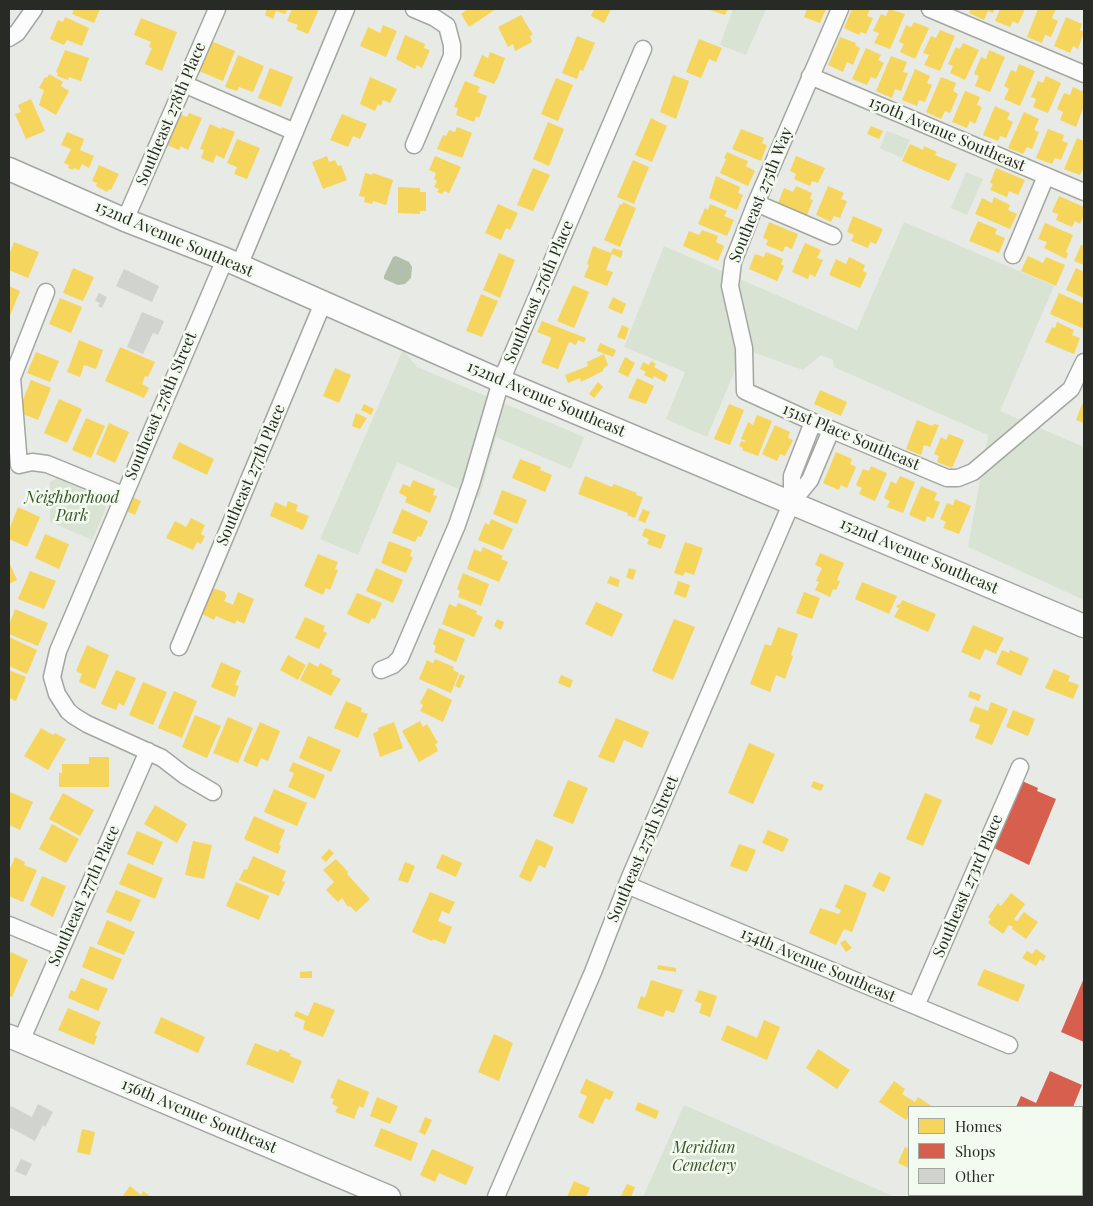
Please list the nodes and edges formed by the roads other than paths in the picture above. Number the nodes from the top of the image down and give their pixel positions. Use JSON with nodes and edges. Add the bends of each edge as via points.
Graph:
{"nodes":[{"id":1,"x":34,"y":9,"type":"edge"},
{"id":2,"x":217,"y":9,"type":"edge"},
{"id":3,"x":346,"y":9,"type":"edge"},
{"id":4,"x":414,"y":9,"type":"edge"},
{"id":5,"x":840,"y":9,"type":"edge"},
{"id":6,"x":930,"y":9,"type":"edge"},
{"id":7,"x":9,"y":38,"type":"edge"},
{"id":8,"x":643,"y":49,"type":"dead end"},
{"id":9,"x":1084,"y":74,"type":"edge"},
{"id":10,"x":810,"y":76,"type":"junction"},
{"id":11,"x":193,"y":88,"type":"dead end"},
{"id":12,"x":295,"y":132,"type":"junction"},
{"id":13,"x":414,"y":145,"type":"dead end"},
{"id":14,"x":9,"y":169,"type":"edge"},
{"id":15,"x":1046,"y":176,"type":"junction"},
{"id":16,"x":1084,"y":192,"type":"edge"},
{"id":17,"x":756,"y":203,"type":"junction"},
{"id":18,"x":125,"y":220,"type":"junction"},
{"id":19,"x":833,"y":236,"type":"dead end"},
{"id":20,"x":1013,"y":256,"type":"dead end"},
{"id":21,"x":232,"y":262,"type":"junction"},
{"id":22,"x":46,"y":292,"type":"dead end"},
{"id":23,"x":323,"y":303,"type":"junction"},
{"id":24,"x":1084,"y":362,"type":"edge"},
{"id":25,"x":501,"y":381,"type":"junction"},
{"id":26,"x":745,"y":391,"type":"joint"},
{"id":27,"x":813,"y":422,"type":"junction"},
{"id":28,"x":831,"y":430,"type":"junction"},
{"id":29,"x":123,"y":495,"type":"junction"},
{"id":30,"x":792,"y":502,"type":"junction"},
{"id":31,"x":1084,"y":626,"type":"edge"},
{"id":32,"x":179,"y":647,"type":"dead end"},
{"id":33,"x":381,"y":670,"type":"dead end"},
{"id":34,"x":148,"y":751,"type":"junction"},
{"id":35,"x":1020,"y":767,"type":"dead end"},
{"id":36,"x":213,"y":792,"type":"dead end"},
{"id":37,"x":627,"y":885,"type":"junction"},
{"id":38,"x":9,"y":925,"type":"edge"},
{"id":39,"x":62,"y":947,"type":"junction"},
{"id":40,"x":916,"y":1006,"type":"junction"},
{"id":41,"x":15,"y":1039,"type":"edge"},
{"id":42,"x":1009,"y":1045,"type":"dead end"},
{"id":43,"x":389,"y":1197,"type":"edge"},
{"id":44,"x":496,"y":1197,"type":"edge"}],
"edges":[{"from":1,"to":7,"type":"street","via":[[17,33]]},
{"from":2,"to":18,"type":"street","name":"Southeast 278th Place"},
{"from":3,"to":12,"type":"street","name":"Southeast 278th Street"},
{"from":4,"to":13,"type":"street","via":[[446,26],[452,45],[452,56]]},
{"from":5,"to":10,"type":"street","name":"Southeast 275th Way"},
{"from":6,"to":9,"type":"street"},
{"from":8,"to":25,"type":"street","name":"Southeast 276th Place"},
{"from":10,"to":15,"type":"street","name":"150th Avenue Southeast"},
{"from":10,"to":17,"type":"street","name":"Southeast 275th Way"},
{"from":11,"to":12,"type":"street"},
{"from":12,"to":21,"type":"street","name":"Southeast 278th Street"},
{"from":14,"to":18,"type":"street","name":"152nd Avenue Southeast"},
{"from":15,"to":16,"type":"street","name":"150th Avenue Southeast"},
{"from":15,"to":20,"type":"street"},
{"from":17,"to":19,"type":"street"},
{"from":17,"to":26,"type":"street","name":"Southeast 275th Way","via":[[733,262],[730,280],[744,348]]},
{"from":18,"to":21,"type":"street","name":"152nd Avenue Southeast"},
{"from":21,"to":23,"type":"street","name":"152nd Avenue Southeast"},
{"from":21,"to":29,"type":"street","name":"Southeast 278th Street"},
{"from":22,"to":29,"type":"street","via":[[12,378],[19,465],[32,462],[47,464]]},
{"from":23,"to":25,"type":"street","name":"152nd Avenue Southeast"},
{"from":23,"to":32,"type":"street","name":"Southeast 277th Place"},
{"from":24,"to":28,"type":"street","name":"151st Place Southeast","via":[[1071,389],[972,472],[958,478],[947,478]]},
{"from":25,"to":30,"type":"street","name":"152nd Avenue Southeast"},
{"from":25,"to":33,"type":"street","name":"Southeast 276th Place","via":[[457,525],[400,658]]},
{"from":26,"to":27,"type":"street","name":"151st Place Southeast"},
{"from":27,"to":28,"type":"street","name":"151st Place Southeast"},
{"from":27,"to":30,"type":"street","name":"Southeast 275th Street","via":[[792,476]]},
{"from":28,"to":30,"type":"street","name":"Southeast 275th Street","via":[[810,480]]},
{"from":29,"to":34,"type":"street","name":"Southeast 278th Street","via":[[58,651],[52,677],[57,694],[68,711],[80,720]]},
{"from":30,"to":31,"type":"street","name":"152nd Avenue Southeast"},
{"from":30,"to":37,"type":"street","name":"Southeast 275th Street"},
{"from":34,"to":36,"type":"street"},
{"from":34,"to":39,"type":"street","name":"Southeast 277th Place"},
{"from":35,"to":40,"type":"street","name":"Southeast 273rd Place"},
{"from":37,"to":40,"type":"street","name":"154th Avenue Southeast"},
{"from":37,"to":44,"type":"street","name":"Southeast 275th Street"},
{"from":38,"to":39,"type":"street"},
{"from":39,"to":41,"type":"street","name":"Southeast 277th Place"},
{"from":40,"to":42,"type":"street","name":"154th Avenue Southeast"},
{"from":41,"to":43,"type":"street","name":"156th Avenue Southeast"}]}
